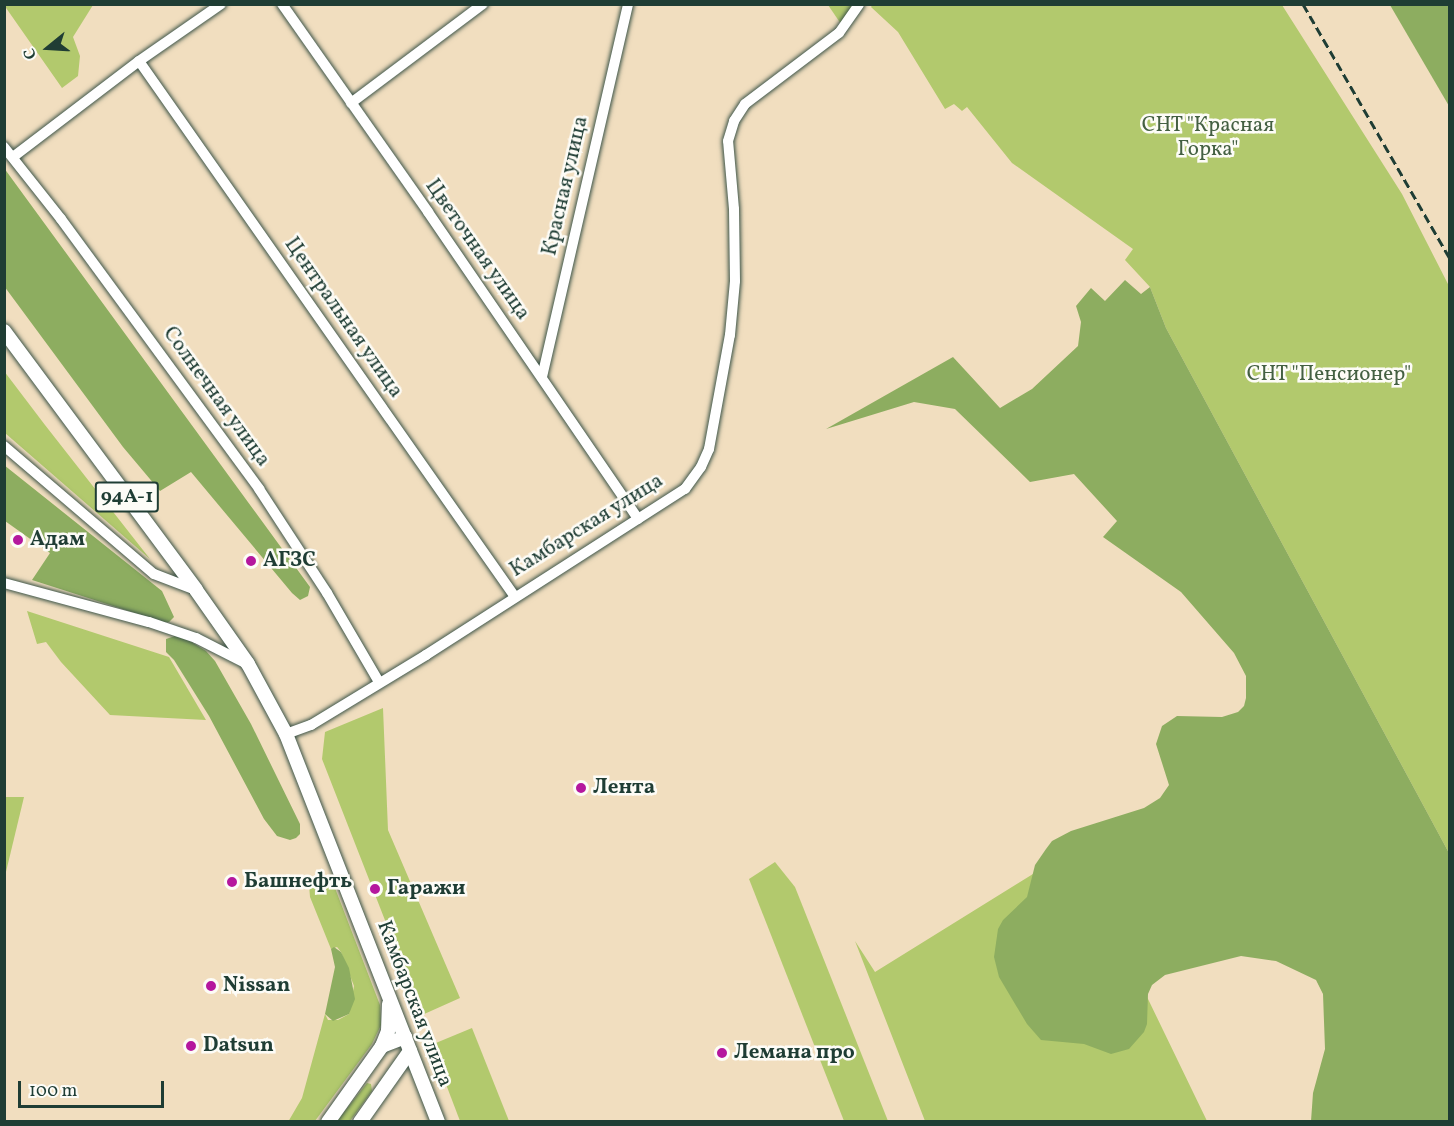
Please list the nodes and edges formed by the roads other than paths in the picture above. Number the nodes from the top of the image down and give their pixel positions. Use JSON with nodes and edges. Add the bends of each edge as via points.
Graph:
{"nodes":[{"id":1,"x":221,"y":4,"type":"edge"},
{"id":2,"x":282,"y":4,"type":"edge"},
{"id":3,"x":483,"y":4,"type":"edge"},
{"id":4,"x":628,"y":4,"type":"edge"},
{"id":5,"x":859,"y":4,"type":"edge"},
{"id":6,"x":139,"y":61,"type":"junction"},
{"id":7,"x":351,"y":103,"type":"junction"},
{"id":8,"x":4,"y":147,"type":"edge"},
{"id":9,"x":13,"y":157,"type":"junction"},
{"id":10,"x":4,"y":331,"type":"edge"},
{"id":11,"x":542,"y":377,"type":"junction"},
{"id":12,"x":4,"y":446,"type":"edge"},
{"id":13,"x":638,"y":519,"type":"junction"},
{"id":14,"x":4,"y":583,"type":"edge"},
{"id":15,"x":196,"y":590,"type":"junction"},
{"id":16,"x":515,"y":597,"type":"junction"},
{"id":17,"x":248,"y":664,"type":"junction"},
{"id":18,"x":379,"y":682,"type":"junction"},
{"id":19,"x":286,"y":734,"type":"junction"},
{"id":20,"x":389,"y":997,"type":"junction"},
{"id":21,"x":405,"y":1037,"type":"junction"},
{"id":22,"x":382,"y":1046,"type":"junction"},
{"id":23,"x":410,"y":1051,"type":"junction"},
{"id":24,"x":328,"y":1122,"type":"edge"},
{"id":25,"x":360,"y":1122,"type":"edge"},
{"id":26,"x":438,"y":1122,"type":"edge"}],
"edges":[{"from":1,"to":6,"type":"street"},
{"from":2,"to":7,"type":"street","name":"Цветочная улица"},
{"from":3,"to":7,"type":"street"},
{"from":4,"to":11,"type":"street","name":"Красная улица"},
{"from":5,"to":13,"type":"street","name":"Камбарская улица","via":[[839,33],[745,104],[734,121],[728,141],[735,281],[730,335],[710,449],[685,489]]},
{"from":6,"to":9,"type":"street"},
{"from":6,"to":16,"type":"street","name":"Центральная улица"},
{"from":7,"to":11,"type":"street","name":"Цветочная улица"},
{"from":8,"to":9,"type":"street","name":"Солнечная улица"},
{"from":9,"to":18,"type":"street","name":"Солнечная улица","via":[[259,489]]},
{"from":10,"to":15,"type":"main road","number":"94А-1"},
{"from":11,"to":13,"type":"street","name":"Цветочная улица"},
{"from":12,"to":15,"type":"street","via":[[154,574]]},
{"from":13,"to":16,"type":"street","name":"Камбарская улица"},
{"from":14,"to":17,"type":"street","via":[[196,638]]},
{"from":15,"to":17,"type":"main road","number":"94А-1"},
{"from":16,"to":18,"type":"street","name":"Камбарская улица"},
{"from":17,"to":19,"type":"main road","name":"Камбарская улица"},
{"from":18,"to":19,"type":"street","name":"Камбарская улица","via":[[311,725]]},
{"from":19,"to":20,"type":"main road","name":"Камбарская улица"},
{"from":20,"to":21,"type":"main road","name":"Камбарская улица"},
{"from":20,"to":22,"type":"main road","via":[[389,1025]]},
{"from":21,"to":22,"type":"main road"},
{"from":21,"to":23,"type":"main road","name":"Камбарская улица"},
{"from":22,"to":24,"type":"main road"},
{"from":23,"to":25,"type":"main road"},
{"from":23,"to":26,"type":"main road","name":"Камбарская улица"}]}
